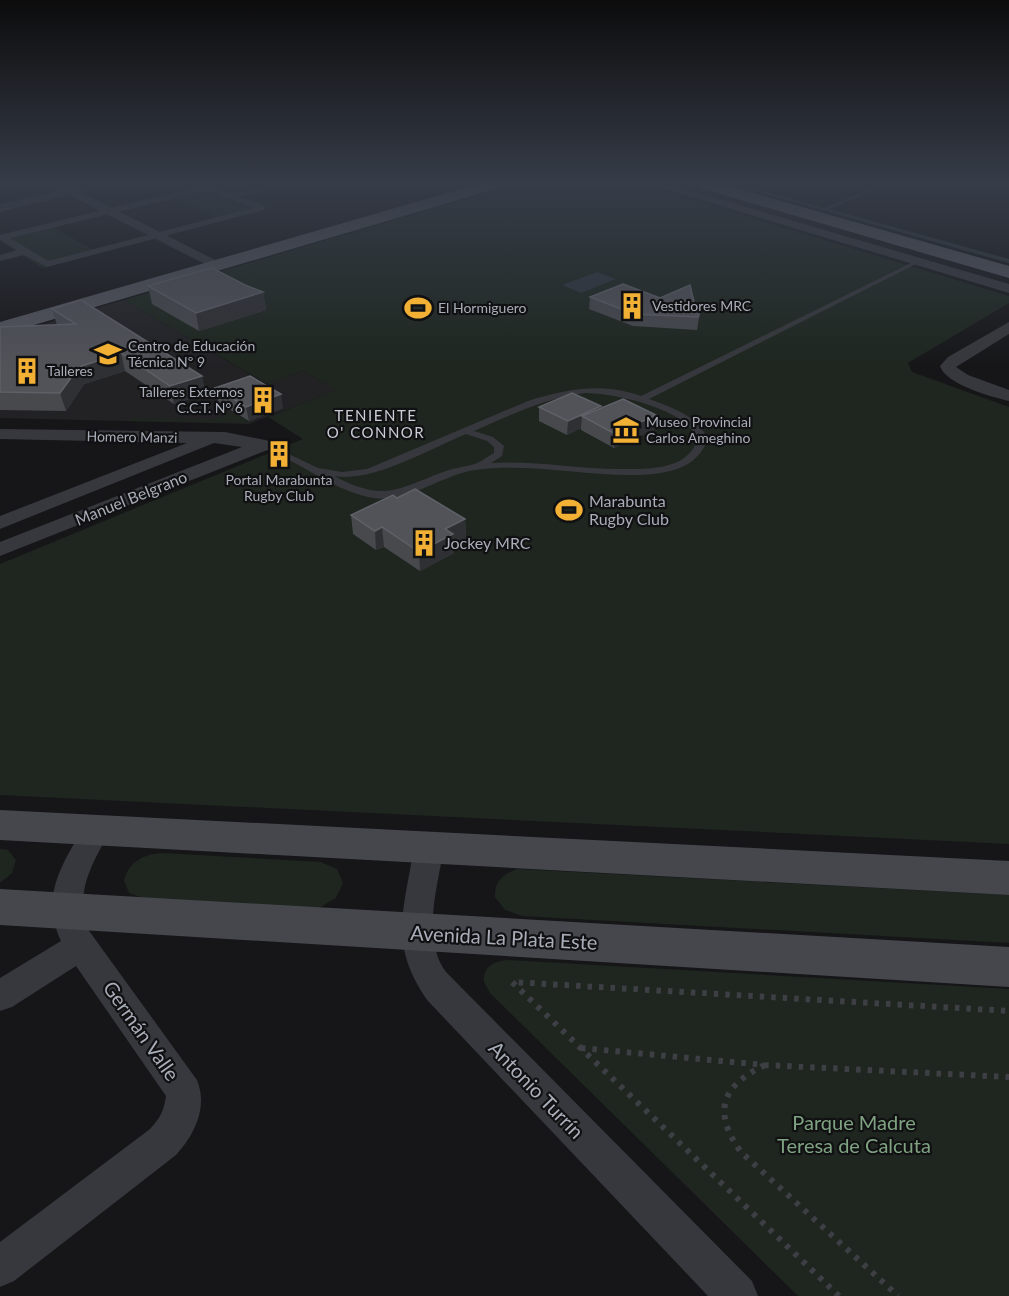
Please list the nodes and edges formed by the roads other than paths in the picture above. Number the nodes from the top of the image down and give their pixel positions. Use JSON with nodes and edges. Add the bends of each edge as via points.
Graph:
{"nodes":[{"id":1,"x":17,"y":245,"type":"edge"},
{"id":2,"x":117,"y":245,"type":"edge"},
{"id":3,"x":173,"y":245,"type":"edge"},
{"id":4,"x":282,"y":245,"type":"edge"},
{"id":5,"x":861,"y":245,"type":"edge"},
{"id":6,"x":917,"y":245,"type":"edge"},
{"id":7,"x":26,"y":251,"type":"junction"},
{"id":8,"x":0,"y":258,"type":"edge"},
{"id":9,"x":917,"y":262,"type":"junction"},
{"id":10,"x":207,"y":268,"type":"junction"},
{"id":11,"x":1009,"y":272,"type":"edge"},
{"id":12,"x":1009,"y":289,"type":"edge"},
{"id":13,"x":0,"y":319,"type":"edge"},
{"id":14,"x":1009,"y":327,"type":"edge"},
{"id":15,"x":0,"y":329,"type":"edge"},
{"id":16,"x":1009,"y":396,"type":"edge"},
{"id":17,"x":644,"y":399,"type":"junction"},
{"id":18,"x":466,"y":431,"type":"junction"},
{"id":19,"x":0,"y":434,"type":"edge"},
{"id":20,"x":217,"y":438,"type":"junction"},
{"id":21,"x":263,"y":445,"type":"junction"},
{"id":22,"x":467,"y":468,"type":"junction"},
{"id":23,"x":319,"y":471,"type":"junction"},
{"id":24,"x":0,"y":523,"type":"edge"},
{"id":25,"x":0,"y":550,"type":"edge"},
{"id":26,"x":0,"y":825,"type":"edge"},
{"id":27,"x":96,"y":830,"type":"junction"},
{"id":28,"x":429,"y":847,"type":"junction"},
{"id":29,"x":1009,"y":878,"type":"edge"},
{"id":30,"x":0,"y":907,"type":"edge"},
{"id":31,"x":73,"y":928,"type":"junction"},
{"id":32,"x":418,"y":933,"type":"junction"},
{"id":33,"x":1009,"y":967,"type":"edge"},
{"id":34,"x":0,"y":996,"type":"edge"},
{"id":35,"x":0,"y":1267,"type":"edge"},
{"id":36,"x":737,"y":1296,"type":"edge"}],
"edges":[{"from":1,"to":7,"type":"street"},
{"from":2,"to":7,"type":"street","via":[[47,264]]},
{"from":3,"to":10,"type":"street"},
{"from":4,"to":10,"type":"main road"},
{"from":5,"to":9,"type":"street"},
{"from":6,"to":11,"type":"main road"},
{"from":7,"to":8,"type":"street"},
{"from":9,"to":12,"type":"street"},
{"from":9,"to":17,"type":"lane"},
{"from":10,"to":13,"type":"main road"},
{"from":10,"to":15,"type":"main road"},
{"from":14,"to":16,"type":"street","via":[[948,366],[962,379]]},
{"from":17,"to":18,"type":"lane","via":[[608,390],[571,392],[531,403]]},
{"from":17,"to":22,"type":"lane","via":[[696,425],[703,440],[694,455],[674,466],[643,471],[502,465]]},
{"from":18,"to":22,"type":"lane","via":[[490,439],[500,450],[490,460]]},
{"from":18,"to":23,"type":"lane","via":[[369,472],[342,475]]},
{"from":19,"to":20,"type":"street","name":"Homero Manzi"},
{"from":20,"to":21,"type":"street","name":"Homero Manzi"},
{"from":20,"to":24,"type":"street","name":"Manuel Belgrano"},
{"from":21,"to":23,"type":"lane"},
{"from":21,"to":25,"type":"street","name":"Manuel Belgrano"},
{"from":22,"to":23,"type":"lane","via":[[400,492],[377,495],[354,489]]},
{"from":26,"to":27,"type":"main road"},
{"from":27,"to":28,"type":"main road"},
{"from":27,"to":31,"type":"street","via":[[67,893]]},
{"from":28,"to":29,"type":"main road"},
{"from":28,"to":32,"type":"street","name":"Antonio Turrín"},
{"from":30,"to":31,"type":"main road","name":"Avenida La Plata Este"},
{"from":31,"to":32,"type":"main road","name":"Avenida La Plata Este"},
{"from":31,"to":34,"type":"street"},
{"from":31,"to":35,"type":"street","name":"Germán Valle","via":[[184,1092],[178,1126],[163,1142]]},
{"from":32,"to":33,"type":"main road","name":"Avenida La Plata Este"},
{"from":32,"to":36,"type":"street","name":"Antonio Turrín","via":[[419,954],[440,991]]}]}
